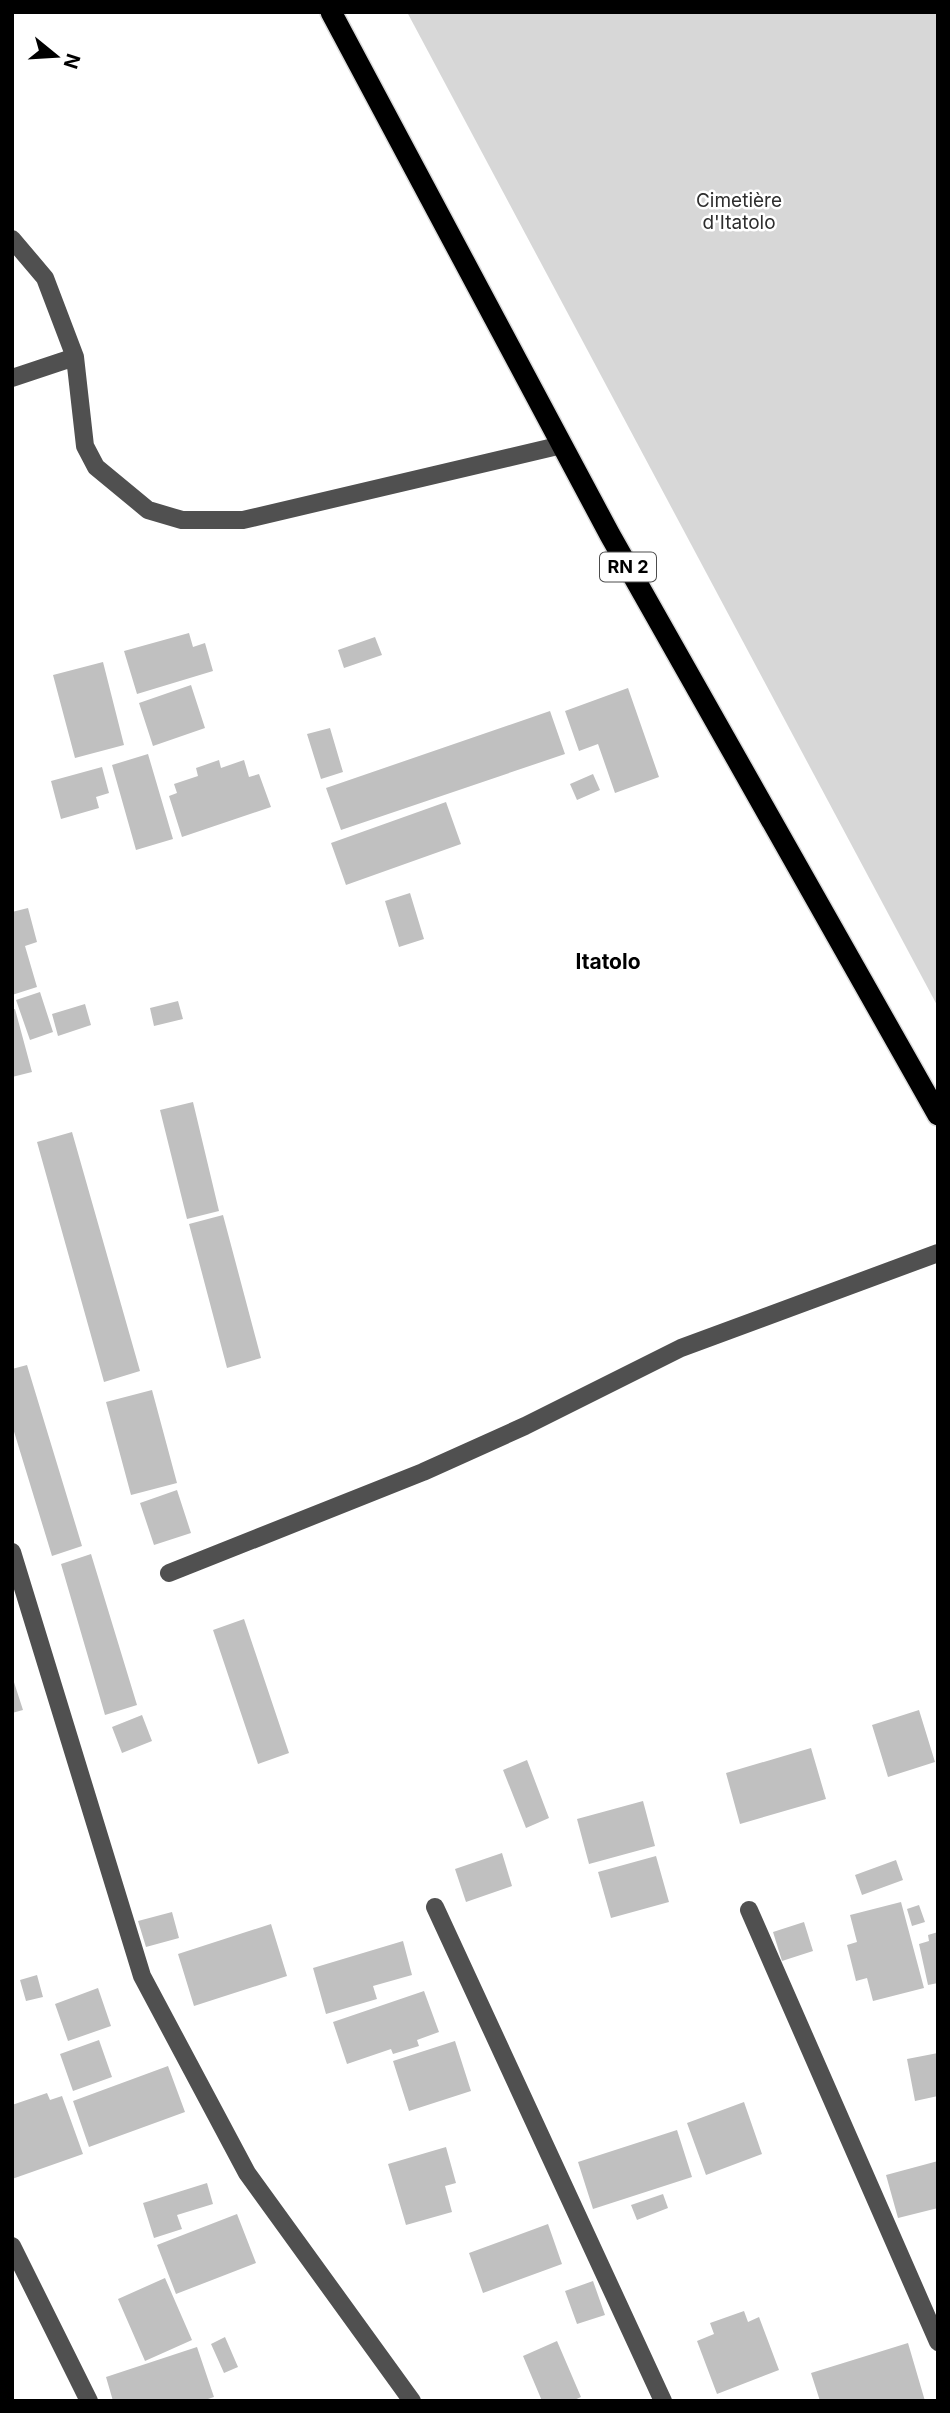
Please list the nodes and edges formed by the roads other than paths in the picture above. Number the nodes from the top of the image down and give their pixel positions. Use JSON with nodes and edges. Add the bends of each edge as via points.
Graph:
{"nodes":[{"id":1,"x":331,"y":12,"type":"edge"},
{"id":2,"x":12,"y":239,"type":"edge"},
{"id":3,"x":75,"y":356,"type":"junction"},
{"id":4,"x":12,"y":377,"type":"edge"},
{"id":5,"x":562,"y":445,"type":"junction"},
{"id":6,"x":938,"y":1115,"type":"edge"},
{"id":7,"x":938,"y":1253,"type":"edge"},
{"id":8,"x":12,"y":1552,"type":"edge"},
{"id":9,"x":169,"y":1573,"type":"dead end"},
{"id":10,"x":435,"y":1907,"type":"dead end"},
{"id":11,"x":749,"y":1910,"type":"dead end"},
{"id":12,"x":12,"y":2246,"type":"edge"},
{"id":13,"x":938,"y":2342,"type":"edge"},
{"id":14,"x":89,"y":2401,"type":"edge"},
{"id":15,"x":412,"y":2401,"type":"edge"},
{"id":16,"x":663,"y":2401,"type":"edge"}],
"edges":[{"from":1,"to":5,"type":"highway","number":"RN 2"},
{"from":2,"to":3,"type":"street","via":[[45,278]]},
{"from":3,"to":4,"type":"street"},
{"from":3,"to":5,"type":"street","via":[[85,446],[96,467],[148,510],[182,520],[243,520]]},
{"from":5,"to":6,"type":"highway","number":"RN 2"},
{"from":7,"to":9,"type":"street","via":[[681,1348],[423,1472]]},
{"from":8,"to":15,"type":"street","via":[[142,1976],[247,2174]]},
{"from":10,"to":16,"type":"street"},
{"from":11,"to":13,"type":"street"},
{"from":12,"to":14,"type":"street"}]}
